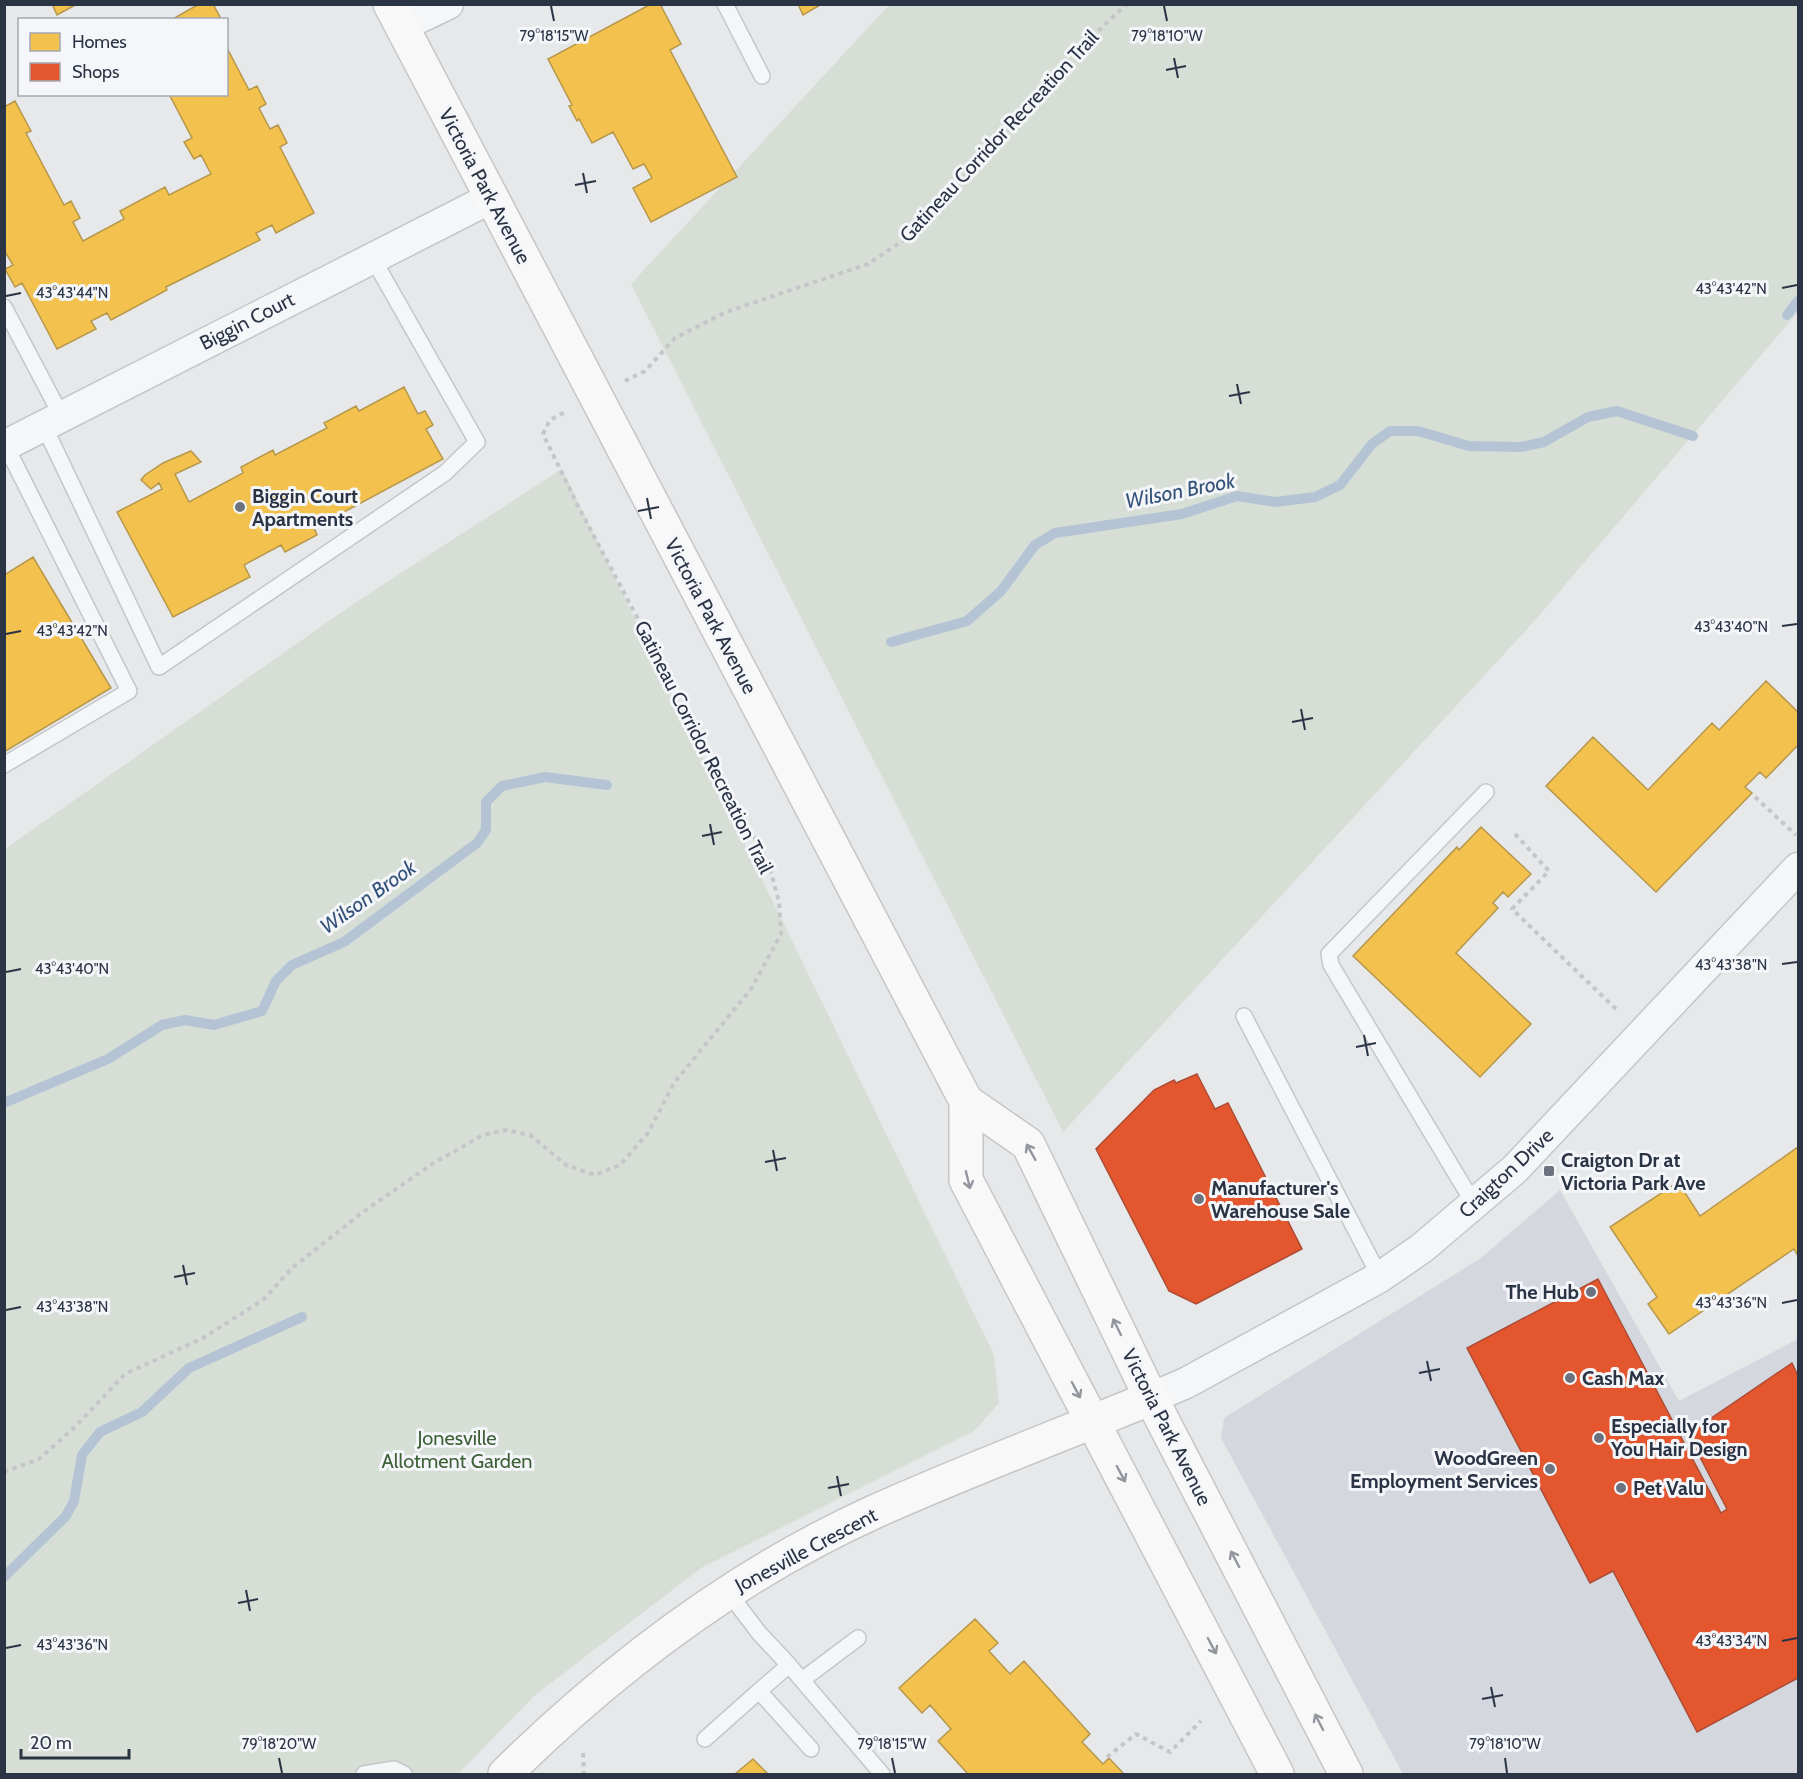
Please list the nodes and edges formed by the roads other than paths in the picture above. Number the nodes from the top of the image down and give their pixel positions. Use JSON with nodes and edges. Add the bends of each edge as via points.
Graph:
{"nodes":[{"id":1,"x":448,"y":4,"type":"edge"},
{"id":2,"x":725,"y":4,"type":"edge"},
{"id":3,"x":396,"y":15,"type":"edge"},
{"id":4,"x":762,"y":76,"type":"dead end"},
{"id":5,"x":491,"y":198,"type":"junction"},
{"id":6,"x":372,"y":257,"type":"junction"},
{"id":7,"x":6,"y":312,"type":"edge"},
{"id":8,"x":53,"y":421,"type":"junction"},
{"id":9,"x":5,"y":446,"type":"edge"},
{"id":10,"x":4,"y":765,"type":"edge"},
{"id":11,"x":1486,"y":792,"type":"dead end"},
{"id":12,"x":1798,"y":868,"type":"edge"},
{"id":13,"x":1244,"y":1016,"type":"dead end"},
{"id":14,"x":966,"y":1101,"type":"junction"},
{"id":15,"x":1473,"y":1204,"type":"junction"},
{"id":16,"x":1380,"y":1277,"type":"junction"},
{"id":17,"x":1151,"y":1398,"type":"junction"},
{"id":18,"x":1093,"y":1422,"type":"junction"},
{"id":19,"x":728,"y":1592,"type":"junction"},
{"id":20,"x":858,"y":1638,"type":"dead end"},
{"id":21,"x":789,"y":1665,"type":"junction"},
{"id":22,"x":802,"y":1680,"type":"junction"},
{"id":23,"x":759,"y":1691,"type":"junction"},
{"id":24,"x":705,"y":1739,"type":"dead end"},
{"id":25,"x":811,"y":1749,"type":"dead end"},
{"id":26,"x":364,"y":1774,"type":"edge"},
{"id":27,"x":404,"y":1774,"type":"edge"},
{"id":28,"x":505,"y":1774,"type":"edge"},
{"id":29,"x":882,"y":1774,"type":"edge"},
{"id":30,"x":1277,"y":1774,"type":"edge"},
{"id":31,"x":1346,"y":1774,"type":"edge"}],
"edges":[{"from":1,"to":3,"type":"street"},
{"from":2,"to":4,"type":"lane"},
{"from":3,"to":5,"type":"main road","name":"Victoria Park Avenue"},
{"from":5,"to":6,"type":"street","name":"Biggin Court"},
{"from":5,"to":14,"type":"main road","name":"Victoria Park Avenue"},
{"from":6,"to":8,"type":"street","name":"Biggin Court"},
{"from":6,"to":8,"type":"lane","via":[[477,442],[445,473],[159,667]]},
{"from":7,"to":8,"type":"lane"},
{"from":8,"to":9,"type":"street","name":"Biggin Court"},
{"from":9,"to":10,"type":"lane","via":[[129,692]]},
{"from":11,"to":15,"type":"lane","via":[[1329,954],[1331,965]]},
{"from":12,"to":15,"type":"street","name":"Craigton Drive","via":[[1515,1169]]},
{"from":13,"to":16,"type":"lane"},
{"from":17,"to":14,"type":"main road","name":"Victoria Park Avenue","one_way":true,"via":[[1028,1144]]},
{"from":14,"to":18,"type":"main road","name":"Victoria Park Avenue","one_way":true,"via":[[966,1180]]},
{"from":15,"to":16,"type":"street","name":"Craigton Drive","via":[[1422,1248]]},
{"from":16,"to":17,"type":"street","name":"Craigton Drive","via":[[1186,1383]]},
{"from":17,"to":18,"type":"main road","name":"Jonesville Crescent"},
{"from":31,"to":17,"type":"main road","name":"Victoria Park Avenue","one_way":true},
{"from":18,"to":19,"type":"main road","name":"Jonesville Crescent","via":[[873,1513]]},
{"from":18,"to":30,"type":"main road","name":"Victoria Park Avenue","one_way":true},
{"from":19,"to":21,"type":"lane"},
{"from":19,"to":28,"type":"main road","name":"Jonesville Crescent","via":[[646,1649],[552,1728]]},
{"from":20,"to":22,"type":"lane"},
{"from":21,"to":22,"type":"lane"},
{"from":21,"to":23,"type":"lane"},
{"from":22,"to":29,"type":"lane"},
{"from":23,"to":24,"type":"lane"},
{"from":23,"to":25,"type":"lane"},
{"from":26,"to":27,"type":"lane","via":[[394,1769]]}]}
